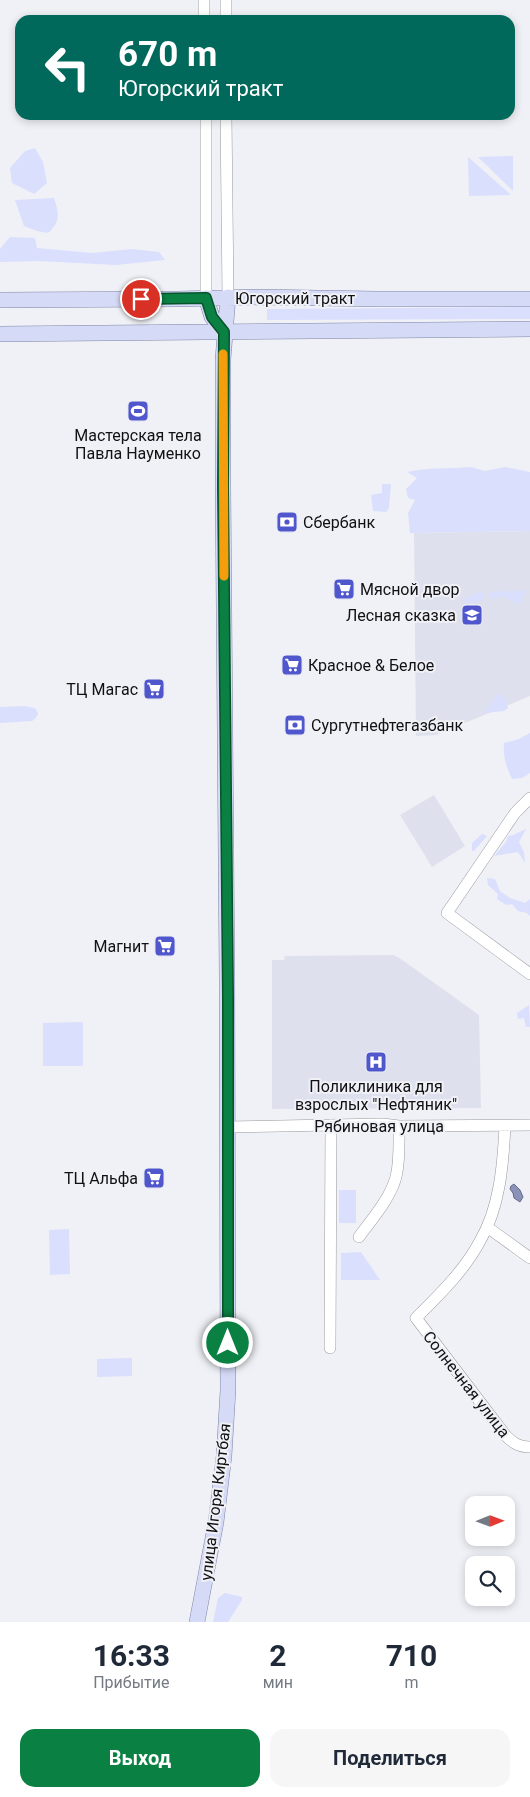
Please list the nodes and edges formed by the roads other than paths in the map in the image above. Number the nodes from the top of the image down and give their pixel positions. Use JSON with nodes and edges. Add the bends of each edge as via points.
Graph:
{"nodes":[{"id":1,"x":204,"y":0,"type":"edge"},
{"id":2,"x":226,"y":0,"type":"edge"},
{"id":3,"x":204,"y":15,"type":"edge"},
{"id":4,"x":226,"y":15,"type":"edge"},
{"id":5,"x":206,"y":120,"type":"edge"},
{"id":6,"x":226,"y":120,"type":"edge"},
{"id":7,"x":228,"y":297,"type":"junction"},
{"id":8,"x":206,"y":298,"type":"junction"},
{"id":9,"x":530,"y":299,"type":"edge"},
{"id":10,"x":0,"y":300,"type":"edge"},
{"id":11,"x":530,"y":329,"type":"edge"},
{"id":12,"x":224,"y":332,"type":"junction"},
{"id":13,"x":0,"y":334,"type":"edge"},
{"id":14,"x":530,"y":798,"type":"edge"},
{"id":15,"x":530,"y":974,"type":"edge"},
{"id":16,"x":331,"y":1125,"type":"junction"},
{"id":17,"x":530,"y":1125,"type":"edge"},
{"id":18,"x":398,"y":1126,"type":"junction"},
{"id":19,"x":505,"y":1126,"type":"junction"},
{"id":20,"x":228,"y":1127,"type":"junction"},
{"id":21,"x":487,"y":1227,"type":"junction"},
{"id":22,"x":359,"y":1237,"type":"dead end"},
{"id":23,"x":530,"y":1258,"type":"edge"},
{"id":24,"x":330,"y":1348,"type":"dead end"},
{"id":25,"x":526,"y":1447,"type":"edge"},
{"id":26,"x":197,"y":1622,"type":"edge"}],
"edges":[{"from":1,"to":3,"type":"street"},
{"from":2,"to":4,"type":"street"},
{"from":5,"to":8,"type":"street"},
{"from":6,"to":7,"type":"street","name":"улица Игоря Киртбая"},
{"from":7,"to":8,"type":"main road","name":"Югорский тракт"},
{"from":7,"to":9,"type":"main road","name":"Югорский тракт"},
{"from":7,"to":12,"type":"main road","name":"улица Игоря Киртбая"},
{"from":8,"to":10,"type":"main road","name":"Югорский тракт"},
{"from":8,"to":12,"type":"main road","via":[[212,317]]},
{"from":11,"to":12,"type":"main road","name":"Югорский тракт"},
{"from":12,"to":13,"type":"main road","name":"Югорский тракт"},
{"from":12,"to":20,"type":"main road","name":"улица Игоря Киртбая"},
{"from":14,"to":15,"type":"street","via":[[515,813],[447,913]]},
{"from":16,"to":18,"type":"street","name":"Рябиновая улица"},
{"from":16,"to":20,"type":"street","name":"Рябиновая улица"},
{"from":16,"to":24,"type":"street"},
{"from":17,"to":19,"type":"street","name":"Рябиновая улица"},
{"from":18,"to":19,"type":"street","name":"Рябиновая улица"},
{"from":18,"to":22,"type":"street","via":[[396,1176],[389,1194]]},
{"from":19,"to":21,"type":"street","via":[[501,1179]]},
{"from":20,"to":26,"type":"main road","name":"улица Игоря Киртбая","via":[[228,1390],[224,1456],[216,1522]]},
{"from":21,"to":23,"type":"street"},
{"from":21,"to":25,"type":"street","name":"Солнечная улица","via":[[463,1266],[416,1318],[506,1436],[513,1443]]}]}
